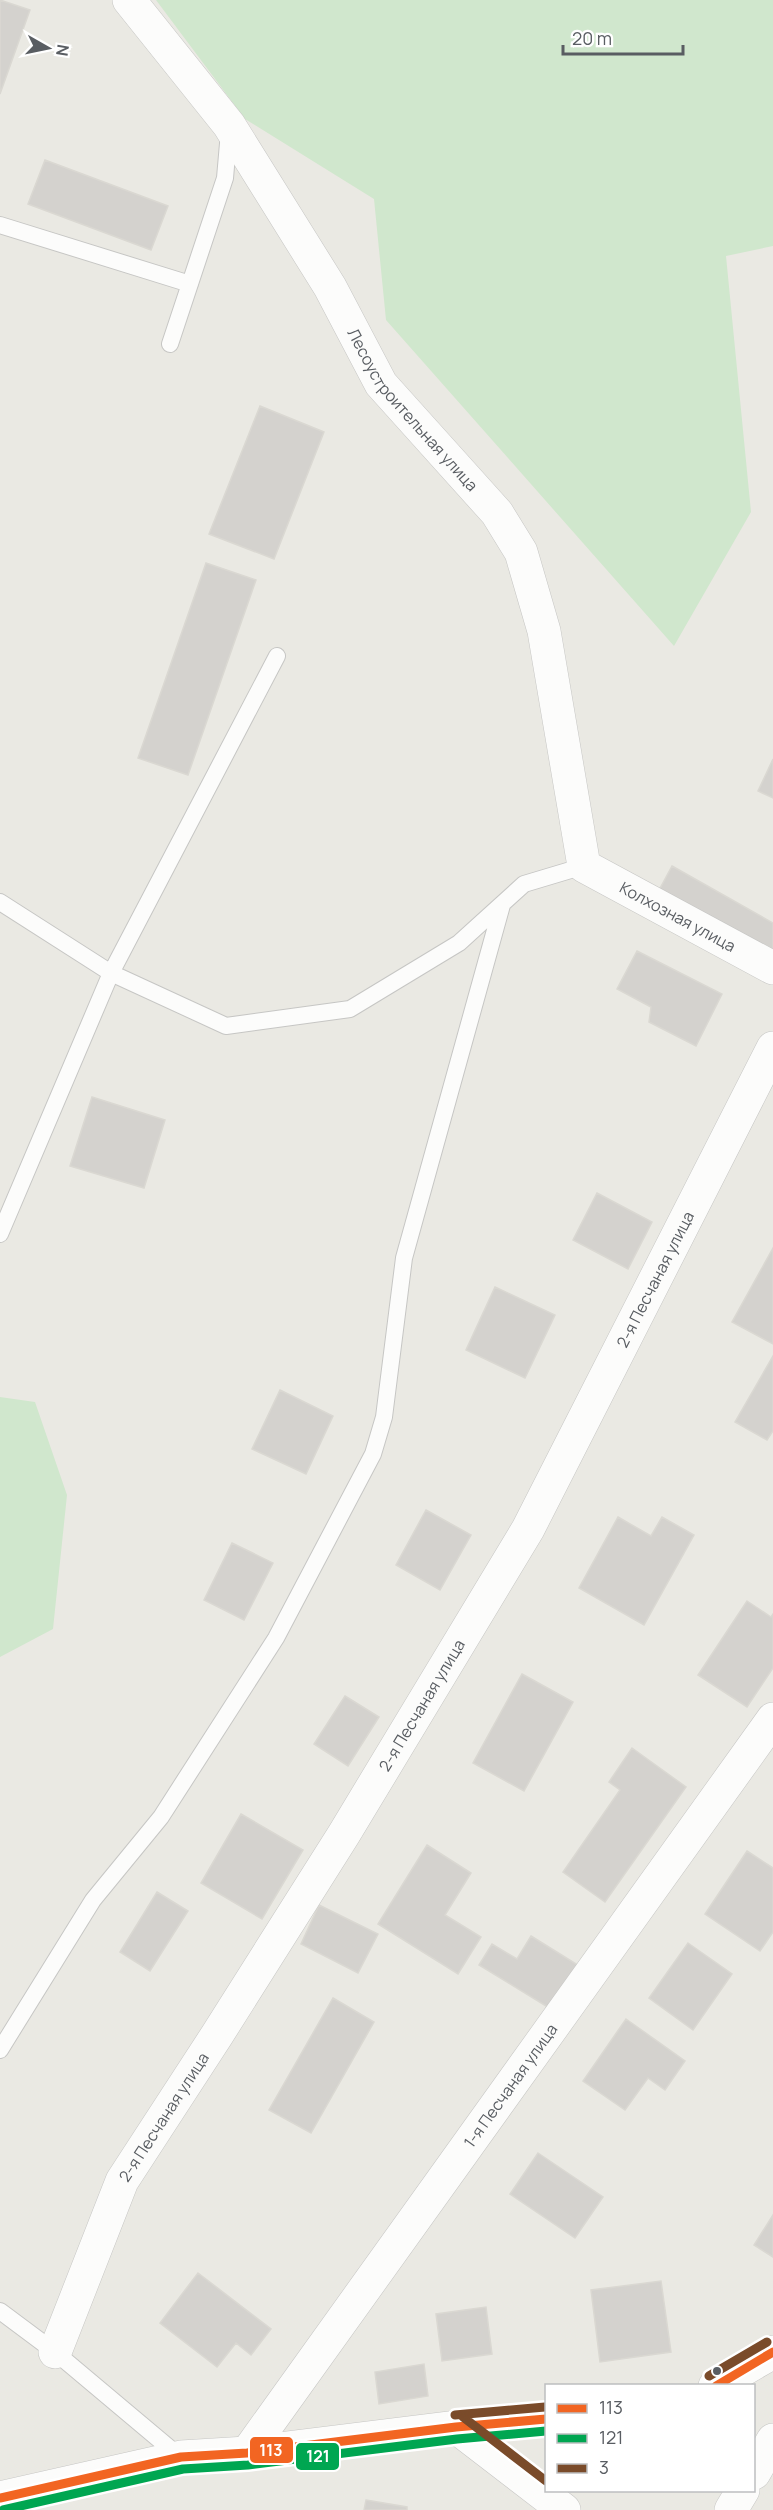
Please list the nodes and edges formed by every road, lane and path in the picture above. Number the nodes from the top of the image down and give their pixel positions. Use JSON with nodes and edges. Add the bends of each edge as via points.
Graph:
{"nodes":[{"id":1,"x":129,"y":0,"type":"edge"},
{"id":2,"x":229,"y":125,"type":"junction"},
{"id":3,"x":0,"y":225,"type":"edge"},
{"id":4,"x":190,"y":284,"type":"junction"},
{"id":5,"x":170,"y":344,"type":"dead end"},
{"id":6,"x":277,"y":656,"type":"dead end"},
{"id":7,"x":584,"y":866,"type":"junction"},
{"id":8,"x":0,"y":902,"type":"edge"},
{"id":9,"x":502,"y":904,"type":"junction"},
{"id":10,"x":773,"y":968,"type":"edge"},
{"id":11,"x":111,"y":973,"type":"junction"},
{"id":12,"x":773,"y":1048,"type":"edge"},
{"id":13,"x":0,"y":1234,"type":"edge"},
{"id":14,"x":773,"y":1719,"type":"edge"},
{"id":15,"x":0,"y":2050,"type":"edge"},
{"id":16,"x":0,"y":2311,"type":"edge"},
{"id":17,"x":56,"y":2352,"type":"junction"},
{"id":18,"x":773,"y":2352,"type":"edge"},
{"id":19,"x":717,"y":2384,"type":"edge"},
{"id":20,"x":545,"y":2419,"type":"edge"},
{"id":21,"x":456,"y":2427,"type":"junction"},
{"id":22,"x":773,"y":2440,"type":"edge"},
{"id":23,"x":247,"y":2453,"type":"junction"},
{"id":24,"x":181,"y":2457,"type":"junction"},
{"id":25,"x":755,"y":2470,"type":"edge"},
{"id":26,"x":742,"y":2492,"type":"edge"},
{"id":27,"x":0,"y":2498,"type":"edge"},
{"id":28,"x":564,"y":2510,"type":"edge"},
{"id":29,"x":731,"y":2510,"type":"edge"}],
"edges":[{"from":1,"to":2,"type":"street","name":"Лесоустроительная улица"},
{"from":2,"to":4,"type":"lane","via":[[225,178]]},
{"from":2,"to":7,"type":"street","name":"Лесоустроительная улица","via":[[330,287],[381,384],[497,513],[521,552],[544,631]]},
{"from":3,"to":4,"type":"lane"},
{"from":4,"to":5,"type":"lane"},
{"from":6,"to":11,"type":"lane"},
{"from":7,"to":9,"type":"lane","via":[[524,884]]},
{"from":7,"to":10,"type":"street","name":"Колхозная улица"},
{"from":8,"to":11,"type":"lane"},
{"from":9,"to":11,"type":"lane","via":[[459,943],[350,1010],[226,1026]]},
{"from":9,"to":15,"type":"lane","via":[[404,1258],[384,1417],[373,1454],[276,1638],[161,1817],[93,1900]]},
{"from":11,"to":13,"type":"lane"},
{"from":12,"to":17,"type":"street","name":"2-я Песчаная улица","via":[[528,1528],[344,1834],[122,2181]]},
{"from":14,"to":23,"type":"street","name":"1-я Песчаная улица"},
{"from":16,"to":17,"type":"lane"},
{"from":17,"to":24,"type":"lane"},
{"from":18,"to":19,"type":"street"},
{"from":20,"to":21,"type":"street"},
{"from":21,"to":23,"type":"street"},
{"from":21,"to":28,"type":"street"},
{"from":22,"to":25,"type":"street"},
{"from":23,"to":24,"type":"street"},
{"from":24,"to":27,"type":"street"},
{"from":26,"to":29,"type":"street"}]}
